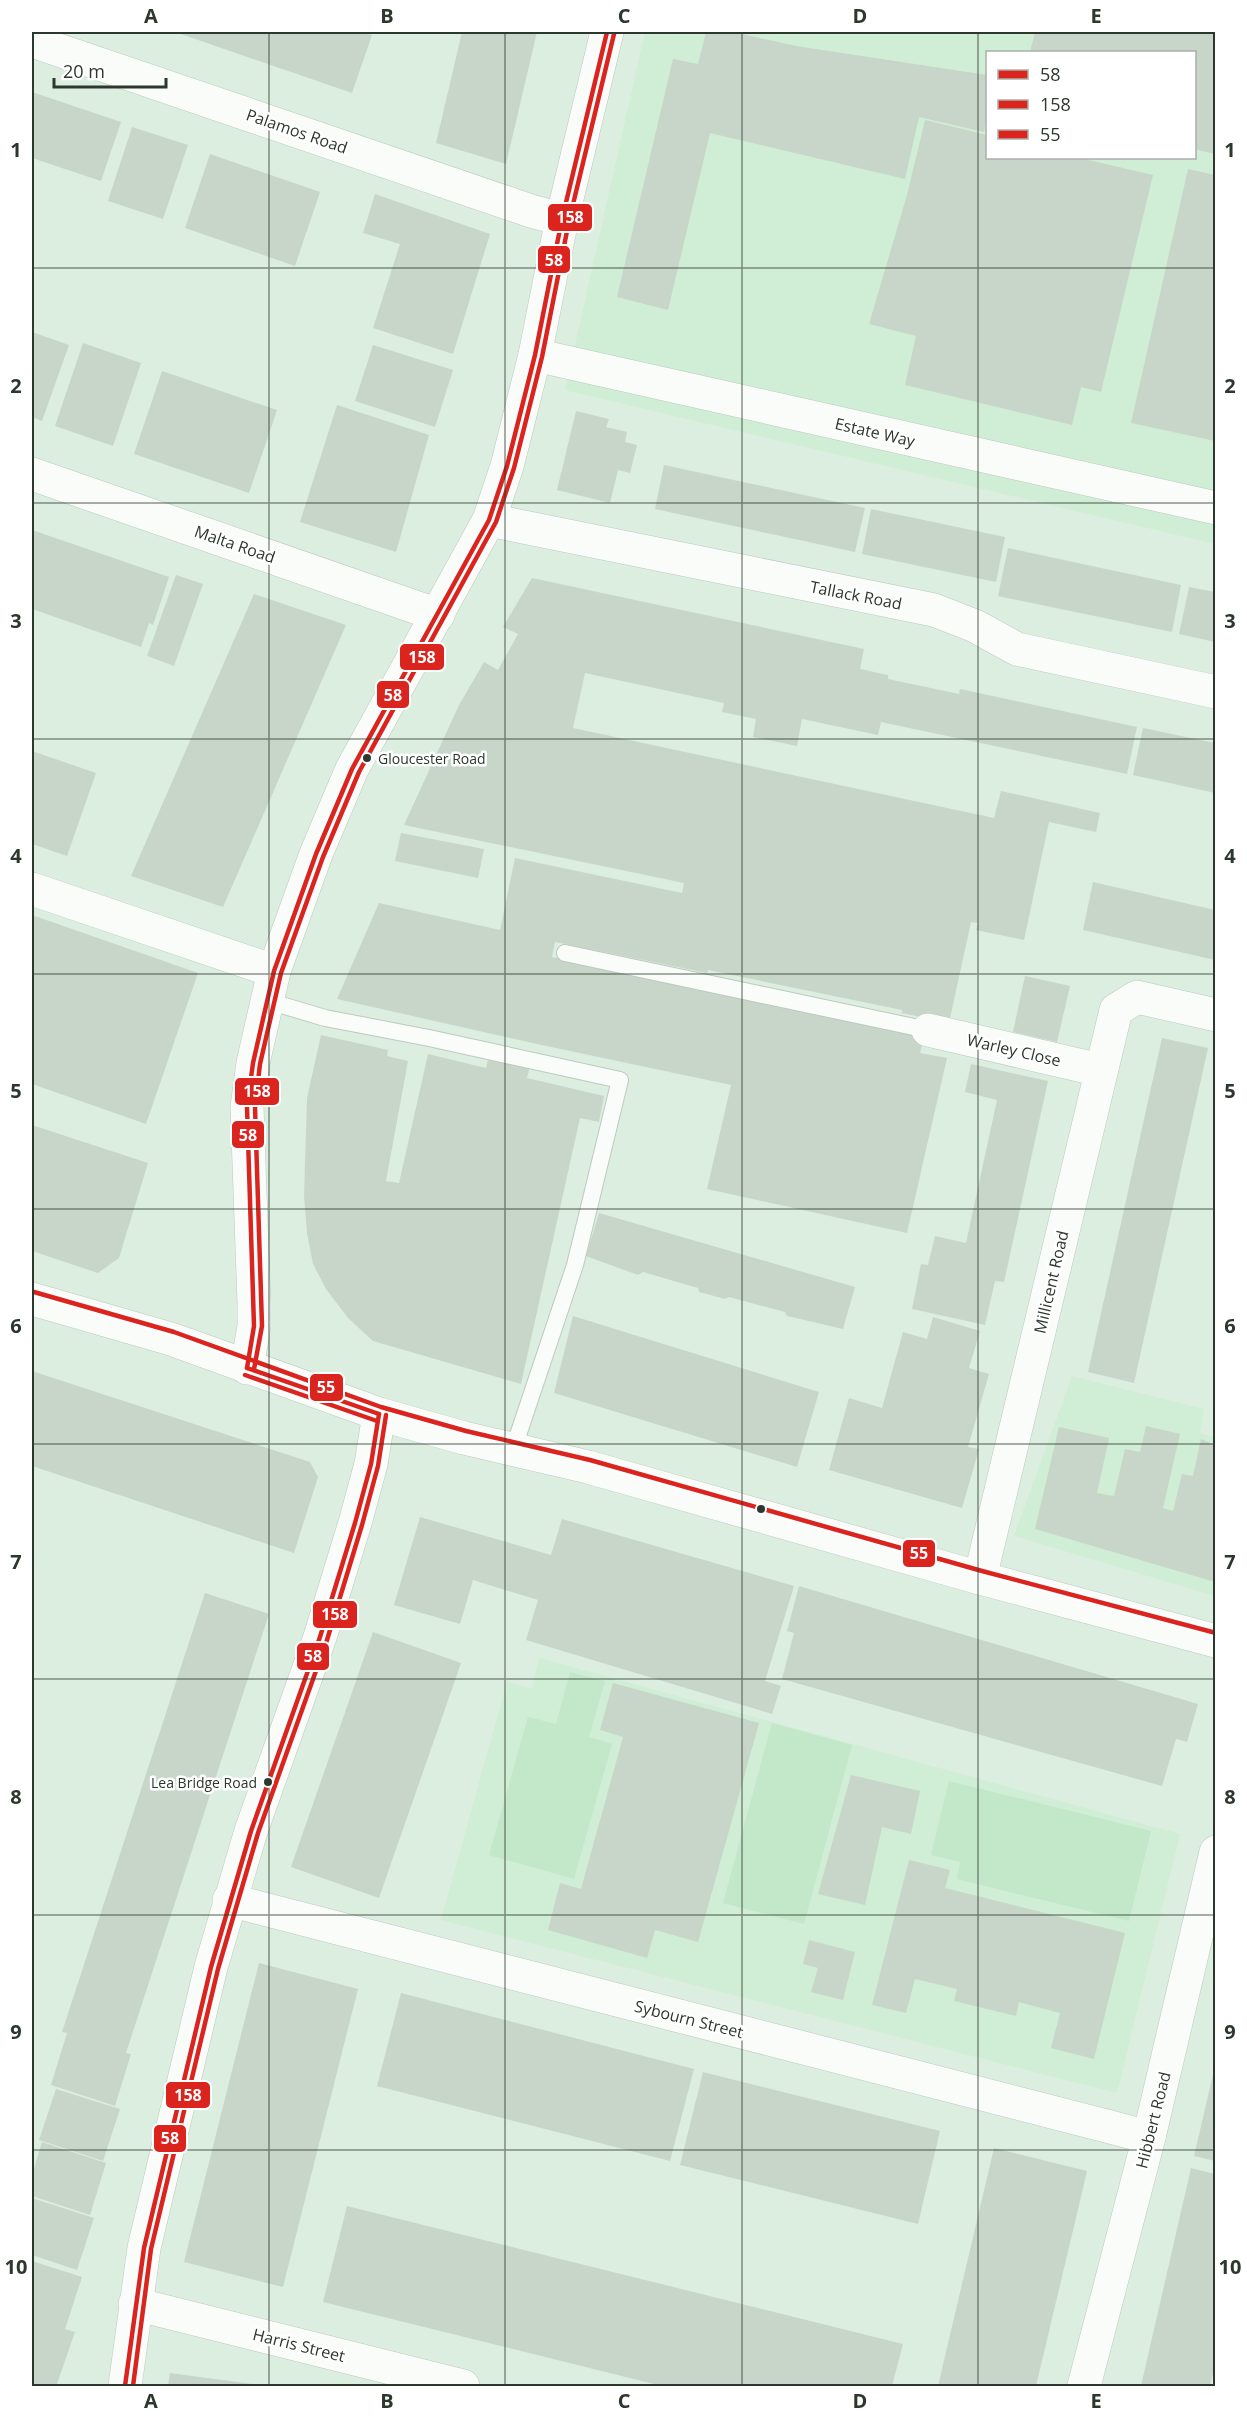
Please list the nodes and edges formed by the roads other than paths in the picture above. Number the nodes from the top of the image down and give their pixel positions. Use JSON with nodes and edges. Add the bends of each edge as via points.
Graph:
{"nodes":[{"id":1,"x":607,"y":32,"type":"edge"},
{"id":2,"x":32,"y":42,"type":"edge"},
{"id":3,"x":562,"y":219,"type":"junction"},
{"id":4,"x":535,"y":356,"type":"junction"},
{"id":5,"x":32,"y":474,"type":"edge"},
{"id":6,"x":1215,"y":508,"type":"edge"},
{"id":7,"x":489,"y":520,"type":"junction"},
{"id":8,"x":438,"y":615,"type":"junction"},
{"id":9,"x":1215,"y":692,"type":"edge"},
{"id":10,"x":32,"y":889,"type":"edge"},
{"id":11,"x":566,"y":953,"type":"dead end"},
{"id":12,"x":271,"y":986,"type":"junction"},
{"id":13,"x":1215,"y":1015,"type":"edge"},
{"id":14,"x":928,"y":1030,"type":"joint"},
{"id":15,"x":1100,"y":1070,"type":"junction"},
{"id":16,"x":32,"y":1299,"type":"edge"},
{"id":17,"x":247,"y":1368,"type":"junction"},
{"id":18,"x":380,"y":1414,"type":"junction"},
{"id":19,"x":513,"y":1450,"type":"junction"},
{"id":20,"x":980,"y":1578,"type":"junction"},
{"id":21,"x":1215,"y":1641,"type":"edge"},
{"id":22,"x":1215,"y":1852,"type":"edge"},
{"id":23,"x":229,"y":1900,"type":"junction"},
{"id":24,"x":1149,"y":2137,"type":"junction"},
{"id":25,"x":135,"y":2304,"type":"junction"},
{"id":26,"x":125,"y":2386,"type":"edge"},
{"id":27,"x":464,"y":2386,"type":"edge"},
{"id":28,"x":1084,"y":2386,"type":"edge"}],
"edges":[{"from":1,"to":3,"type":"street"},
{"from":2,"to":3,"type":"street","name":"Palamos Road"},
{"from":3,"to":4,"type":"street"},
{"from":4,"to":6,"type":"street","name":"Estate Way"},
{"from":4,"to":7,"type":"street"},
{"from":5,"to":8,"type":"street","name":"Malta Road"},
{"from":7,"to":8,"type":"street"},
{"from":7,"to":9,"type":"street","name":"Tallack Road","via":[[934,610],[1017,649]]},
{"from":8,"to":12,"type":"street","via":[[352,769],[316,854]]},
{"from":10,"to":12,"type":"street"},
{"from":11,"to":14,"type":"lane"},
{"from":12,"to":17,"type":"street","via":[[247,1107],[254,1326]]},
{"from":12,"to":19,"type":"lane","via":[[325,1018],[620,1080],[574,1265]]},
{"from":13,"to":15,"type":"street","name":"Millicent Road","via":[[1137,998],[1116,1010]]},
{"from":14,"to":15,"type":"street","name":"Warley Close"},
{"from":15,"to":20,"type":"street","name":"Millicent Road"},
{"from":16,"to":17,"type":"street","via":[[171,1339]]},
{"from":17,"to":18,"type":"street"},
{"from":18,"to":19,"type":"street"},
{"from":18,"to":23,"type":"street","via":[[371,1464],[320,1637]]},
{"from":19,"to":20,"type":"street","via":[[588,1467]]},
{"from":20,"to":21,"type":"street"},
{"from":22,"to":24,"type":"street","name":"Hibbert Road"},
{"from":23,"to":24,"type":"street","name":"Sybourn Street"},
{"from":23,"to":25,"type":"street","via":[[144,2248]]},
{"from":24,"to":28,"type":"street","name":"Hibbert Road"},
{"from":25,"to":26,"type":"street"},
{"from":25,"to":27,"type":"street","name":"Harris Street"}]}
